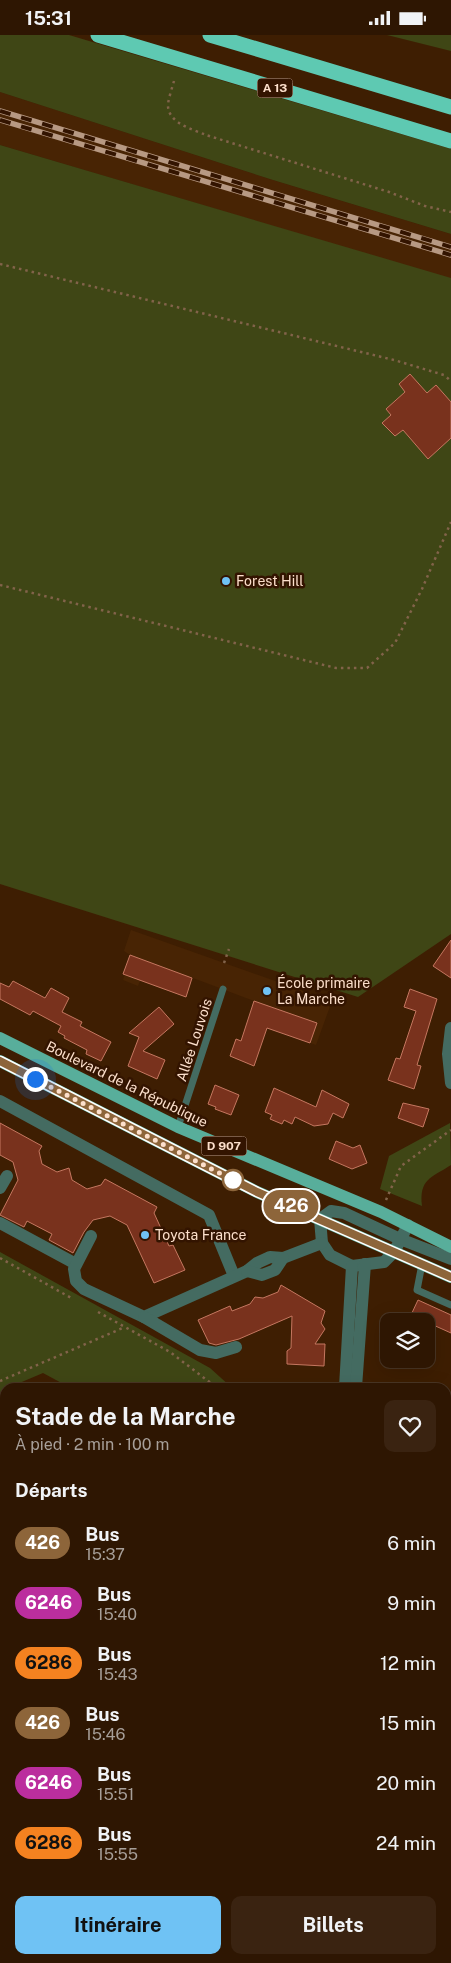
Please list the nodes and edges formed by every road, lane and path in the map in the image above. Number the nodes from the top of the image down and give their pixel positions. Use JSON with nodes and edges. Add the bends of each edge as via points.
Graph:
{"nodes":[{"id":1,"x":98,"y":35,"type":"edge"},
{"id":2,"x":210,"y":35,"type":"edge"},
{"id":3,"x":174,"y":81,"type":"dead end"},
{"id":4,"x":451,"y":107,"type":"edge"},
{"id":5,"x":451,"y":141,"type":"edge"},
{"id":6,"x":451,"y":212,"type":"edge"},
{"id":7,"x":0,"y":264,"type":"edge"},
{"id":8,"x":451,"y":381,"type":"edge"},
{"id":9,"x":451,"y":522,"type":"edge"},
{"id":10,"x":0,"y":585,"type":"edge"},
{"id":11,"x":229,"y":949,"type":"dead end"},
{"id":12,"x":224,"y":963,"type":"dead end"},
{"id":13,"x":223,"y":989,"type":"dead end"},
{"id":14,"x":451,"y":1029,"type":"edge"},
{"id":15,"x":0,"y":1038,"type":"edge"},
{"id":16,"x":0,"y":1061,"type":"edge"},
{"id":17,"x":451,"y":1083,"type":"edge"},
{"id":18,"x":0,"y":1101,"type":"edge"},
{"id":19,"x":178,"y":1127,"type":"junction"},
{"id":20,"x":451,"y":1130,"type":"edge"},
{"id":21,"x":7,"y":1176,"type":"dead end"},
{"id":22,"x":0,"y":1188,"type":"edge"},
{"id":23,"x":381,"y":1212,"type":"junction"},
{"id":24,"x":320,"y":1219,"type":"junction"},
{"id":25,"x":0,"y":1223,"type":"edge"},
{"id":26,"x":408,"y":1225,"type":"junction"},
{"id":27,"x":91,"y":1236,"type":"dead end"},
{"id":28,"x":400,"y":1239,"type":"junction"},
{"id":29,"x":322,"y":1243,"type":"junction"},
{"id":30,"x":451,"y":1247,"type":"edge"},
{"id":31,"x":394,"y":1252,"type":"junction"},
{"id":32,"x":0,"y":1258,"type":"edge"},
{"id":33,"x":451,"y":1259,"type":"edge"},
{"id":34,"x":76,"y":1264,"type":"junction"},
{"id":35,"x":422,"y":1264,"type":"junction"},
{"id":36,"x":358,"y":1265,"type":"junction"},
{"id":37,"x":234,"y":1276,"type":"junction"},
{"id":38,"x":451,"y":1277,"type":"edge"},
{"id":39,"x":82,"y":1303,"type":"dead end"},
{"id":40,"x":451,"y":1305,"type":"edge"},
{"id":41,"x":90,"y":1308,"type":"dead end"},
{"id":42,"x":144,"y":1317,"type":"junction"},
{"id":43,"x":125,"y":1327,"type":"junction"},
{"id":44,"x":236,"y":1347,"type":"dead end"},
{"id":45,"x":0,"y":1381,"type":"edge"},
{"id":46,"x":211,"y":1383,"type":"edge"},
{"id":47,"x":346,"y":1383,"type":"edge"},
{"id":48,"x":356,"y":1383,"type":"edge"}],
"edges":[{"from":1,"to":5,"type":"highway","number":"A 13"},
{"from":2,"to":4,"type":"highway","number":"A 13"},
{"from":3,"to":6,"type":"path","via":[[169,111],[182,125]]},
{"from":7,"to":8,"type":"path","via":[[394,360],[444,375]]},
{"from":9,"to":10,"type":"path","via":[[395,643],[367,668],[336,668]]},
{"from":11,"to":12,"type":"path"},
{"from":13,"to":19,"type":"lane","name":"Allée Louvois"},
{"from":14,"to":17,"type":"street","via":[[448,1053]]},
{"from":15,"to":19,"type":"main road","name":"Boulevard de la République","number":"D 907"},
{"from":16,"to":24,"type":"main road","number":"D 907","via":[[257,1192]]},
{"from":18,"to":37,"type":"street","via":[[209,1215]]},
{"from":19,"to":23,"type":"main road","name":"Boulevard de la République","number":"D 907"},
{"from":20,"to":23,"type":"path","via":[[402,1166]]},
{"from":21,"to":22,"type":"street"},
{"from":23,"to":26,"type":"main road","name":"Boulevard de la République","number":"D 907"},
{"from":24,"to":28,"type":"street","via":[[331,1211],[344,1213]]},
{"from":24,"to":29,"type":"street"},
{"from":24,"to":31,"type":"main road","number":"D 907"},
{"from":25,"to":34,"type":"street"},
{"from":26,"to":28,"type":"street"},
{"from":26,"to":30,"type":"main road","name":"Boulevard de la République","number":"D 907"},
{"from":27,"to":34,"type":"street"},
{"from":28,"to":31,"type":"street"},
{"from":28,"to":33,"type":"street"},
{"from":29,"to":36,"type":"street","via":[[330,1255]]},
{"from":29,"to":37,"type":"street","via":[[283,1258],[270,1257]]},
{"from":31,"to":35,"type":"main road","number":"D 907"},
{"from":31,"to":36,"type":"street","via":[[384,1262]]},
{"from":32,"to":39,"type":"path"},
{"from":34,"to":42,"type":"street","via":[[76,1281],[84,1289]]},
{"from":35,"to":38,"type":"main road","number":"D 907"},
{"from":35,"to":40,"type":"lane","via":[[418,1290]]},
{"from":36,"to":47,"type":"street"},
{"from":36,"to":48,"type":"street"},
{"from":37,"to":42,"type":"street"},
{"from":41,"to":43,"type":"path"},
{"from":42,"to":44,"type":"street","via":[[200,1350],[216,1353]]},
{"from":43,"to":45,"type":"path"},
{"from":43,"to":46,"type":"path","via":[[170,1353]]}]}
